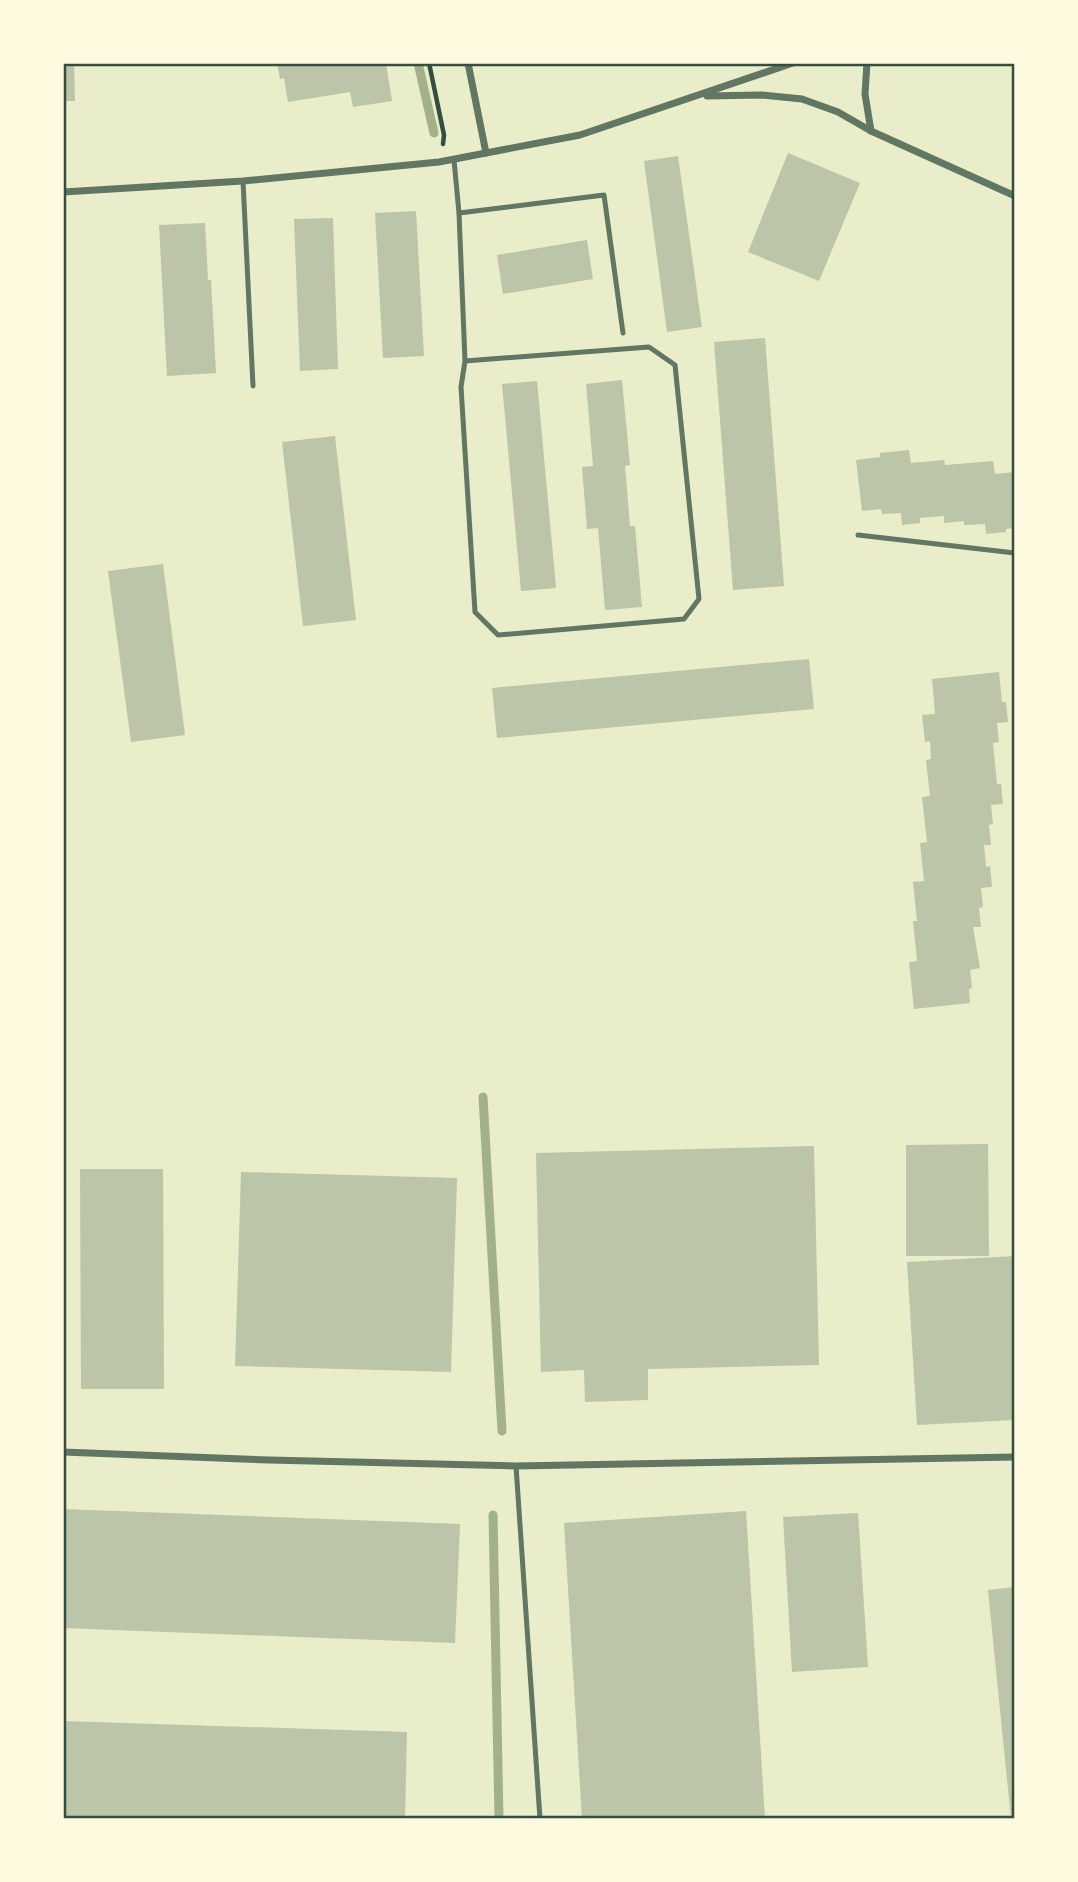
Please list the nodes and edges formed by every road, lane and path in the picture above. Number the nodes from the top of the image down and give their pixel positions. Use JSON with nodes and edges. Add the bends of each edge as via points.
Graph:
{"nodes":[{"id":1,"x":429,"y":63,"type":"edge"},
{"id":2,"x":468,"y":63,"type":"edge"},
{"id":3,"x":793,"y":63,"type":"edge"},
{"id":4,"x":867,"y":63,"type":"edge"},
{"id":5,"x":699,"y":96,"type":"junction"},
{"id":6,"x":871,"y":131,"type":"junction"},
{"id":7,"x":486,"y":153,"type":"junction"},
{"id":8,"x":454,"y":160,"type":"junction"},
{"id":9,"x":439,"y":162,"type":"junction"},
{"id":10,"x":243,"y":181,"type":"junction"},
{"id":11,"x":63,"y":192,"type":"edge"},
{"id":12,"x":1015,"y":196,"type":"edge"},
{"id":13,"x":459,"y":213,"type":"junction"},
{"id":14,"x":623,"y":333,"type":"dead end"},
{"id":15,"x":465,"y":361,"type":"junction"},
{"id":16,"x":253,"y":386,"type":"dead end"},
{"id":17,"x":858,"y":535,"type":"dead end"},
{"id":18,"x":1015,"y":553,"type":"edge"},
{"id":19,"x":63,"y":1452,"type":"edge"},
{"id":20,"x":1015,"y":1457,"type":"edge"},
{"id":21,"x":516,"y":1466,"type":"junction"},
{"id":22,"x":540,"y":1819,"type":"edge"}],
"edges":[{"from":1,"to":9,"type":"path","via":[[444,135]]},
{"from":2,"to":7,"type":"street"},
{"from":3,"to":5,"type":"street"},
{"from":4,"to":6,"type":"street","via":[[865,94]]},
{"from":5,"to":6,"type":"street","via":[[762,94],[802,99]]},
{"from":5,"to":7,"type":"street","via":[[580,135]]},
{"from":6,"to":12,"type":"street"},
{"from":7,"to":8,"type":"street"},
{"from":8,"to":9,"type":"street"},
{"from":8,"to":13,"type":"lane"},
{"from":9,"to":10,"type":"street"},
{"from":10,"to":11,"type":"street"},
{"from":10,"to":16,"type":"lane"},
{"from":13,"to":14,"type":"lane","via":[[604,195]]},
{"from":13,"to":15,"type":"lane"},
{"from":15,"to":15,"type":"lane","via":[[461,387],[475,612],[498,635],[684,618],[699,599],[675,365],[649,348]]},
{"from":17,"to":18,"type":"lane"},
{"from":19,"to":21,"type":"street"},
{"from":20,"to":21,"type":"street"},
{"from":21,"to":22,"type":"lane"}]}
